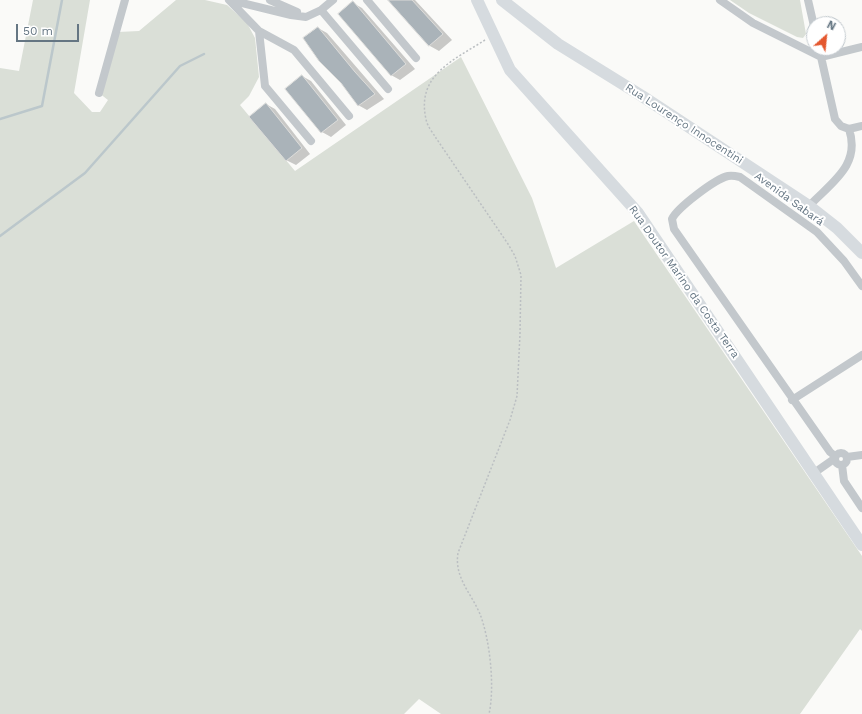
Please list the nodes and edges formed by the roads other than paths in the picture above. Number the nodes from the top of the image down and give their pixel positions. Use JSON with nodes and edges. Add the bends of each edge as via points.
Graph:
{"nodes":[{"id":1,"x":125,"y":0,"type":"edge"},
{"id":2,"x":229,"y":0,"type":"edge"},
{"id":3,"x":270,"y":0,"type":"edge"},
{"id":4,"x":333,"y":0,"type":"edge"},
{"id":5,"x":367,"y":0,"type":"edge"},
{"id":6,"x":502,"y":0,"type":"edge"},
{"id":7,"x":720,"y":0,"type":"edge"},
{"id":8,"x":808,"y":0,"type":"edge"},
{"id":9,"x":480,"y":3,"type":"edge"},
{"id":10,"x":321,"y":10,"type":"junction"},
{"id":11,"x":306,"y":16,"type":"junction"},
{"id":12,"x":812,"y":16,"type":"edge"},
{"id":13,"x":259,"y":31,"type":"junction"},
{"id":14,"x":862,"y":48,"type":"edge"},
{"id":15,"x":821,"y":57,"type":"junction"},
{"id":16,"x":416,"y":58,"type":"dead end"},
{"id":17,"x":388,"y":89,"type":"dead end"},
{"id":18,"x":99,"y":93,"type":"dead end"},
{"id":19,"x":349,"y":116,"type":"dead end"},
{"id":20,"x":862,"y":126,"type":"edge"},
{"id":21,"x":848,"y":129,"type":"junction"},
{"id":22,"x":311,"y":141,"type":"dead end"},
{"id":23,"x":809,"y":206,"type":"junction"},
{"id":24,"x":862,"y":253,"type":"edge"},
{"id":25,"x":862,"y":286,"type":"edge"},
{"id":26,"x":862,"y":355,"type":"edge"},
{"id":27,"x":792,"y":400,"type":"junction"},
{"id":28,"x":862,"y":455,"type":"edge"},
{"id":29,"x":835,"y":457,"type":"junction"},
{"id":30,"x":847,"y":457,"type":"junction"},
{"id":31,"x":842,"y":465,"type":"junction"},
{"id":32,"x":814,"y":473,"type":"junction"},
{"id":33,"x":862,"y":508,"type":"edge"},
{"id":34,"x":862,"y":545,"type":"edge"}],
"edges":[{"from":1,"to":18,"type":"street"},
{"from":2,"to":11,"type":"street","via":[[291,15]]},
{"from":2,"to":13,"type":"street"},
{"from":3,"to":11,"type":"street"},
{"from":4,"to":10,"type":"street"},
{"from":5,"to":16,"type":"street"},
{"from":6,"to":23,"type":"main road","name":"Rua Lourenço Innocentini","via":[[558,44],[649,100]]},
{"from":7,"to":15,"type":"street","via":[[753,23]]},
{"from":8,"to":12,"type":"street"},
{"from":9,"to":32,"type":"main road","name":"Rua Doutor Marino da Costa Terra","via":[[504,62],[638,213]]},
{"from":10,"to":11,"type":"street"},
{"from":10,"to":17,"type":"street"},
{"from":13,"to":19,"type":"street","via":[[294,50]]},
{"from":13,"to":22,"type":"street","via":[[265,86]]},
{"from":14,"to":15,"type":"street"},
{"from":15,"to":21,"type":"street","via":[[835,119]]},
{"from":20,"to":21,"type":"street"},
{"from":21,"to":23,"type":"street","via":[[852,144],[851,157],[845,169]]},
{"from":23,"to":24,"type":"main road","name":"Rua Lourenço Innocentini","via":[[842,232]]},
{"from":25,"to":27,"type":"street","name":"Avenida Sabará","via":[[844,260],[817,232],[740,177],[730,175],[721,178],[677,210],[672,219],[674,229]]},
{"from":26,"to":27,"type":"street"},
{"from":27,"to":29,"type":"street"},
{"from":28,"to":30,"type":"street"},
{"from":29,"to":30,"type":"street","via":[[840,452]]},
{"from":29,"to":31,"type":"street","via":[[836,463]]},
{"from":29,"to":32,"type":"street"},
{"from":30,"to":31,"type":"street"},
{"from":31,"to":33,"type":"street","via":[[844,481]]},
{"from":32,"to":34,"type":"main road","name":"Rua Doutor Marino da Costa Terra"}]}
